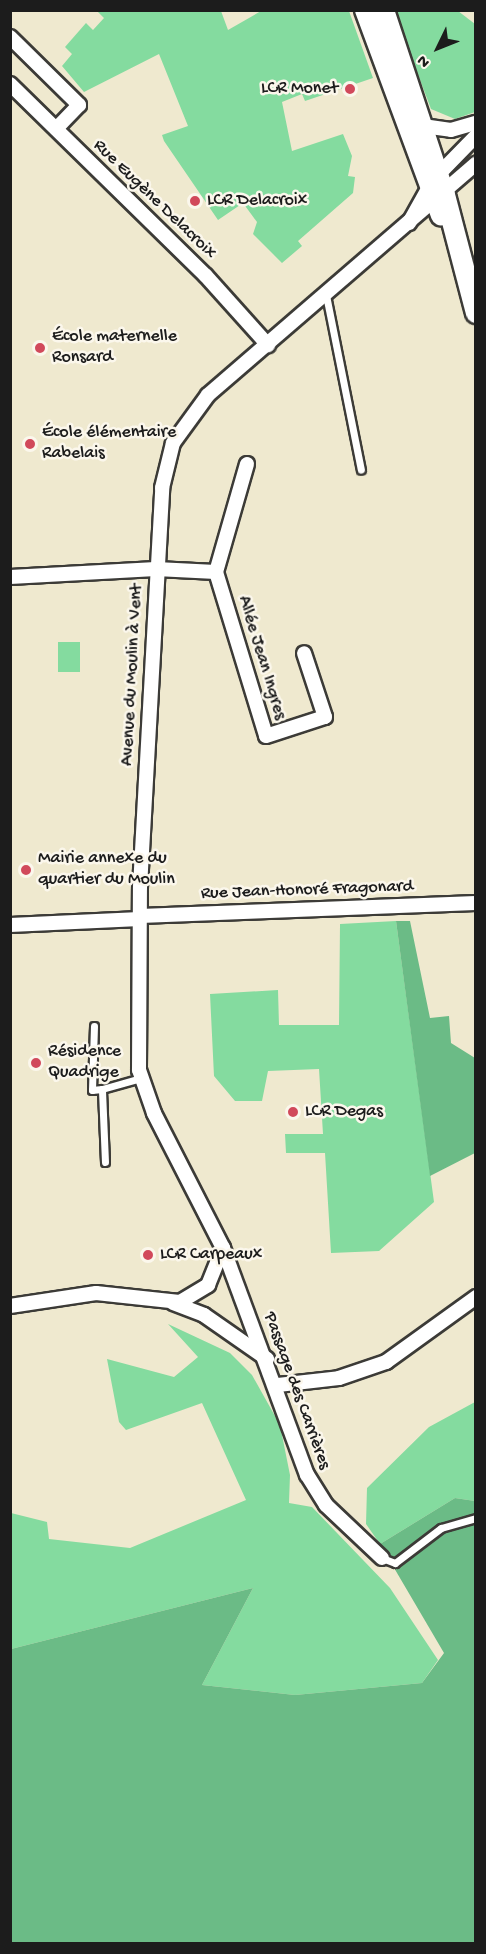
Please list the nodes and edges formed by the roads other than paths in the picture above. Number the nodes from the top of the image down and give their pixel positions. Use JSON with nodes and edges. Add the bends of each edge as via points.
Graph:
{"nodes":[{"id":1,"x":365,"y":10,"type":"edge"},
{"id":2,"x":384,"y":10,"type":"edge"},
{"id":3,"x":10,"y":37,"type":"edge"},
{"id":4,"x":10,"y":84,"type":"edge"},
{"id":5,"x":476,"y":123,"type":"edge"},
{"id":6,"x":423,"y":126,"type":"junction"},
{"id":7,"x":56,"y":129,"type":"junction"},
{"id":8,"x":476,"y":136,"type":"edge"},
{"id":9,"x":476,"y":164,"type":"edge"},
{"id":10,"x":436,"y":190,"type":"junction"},
{"id":11,"x":326,"y":295,"type":"junction"},
{"id":12,"x":476,"y":313,"type":"edge"},
{"id":13,"x":268,"y":345,"type":"junction"},
{"id":14,"x":247,"y":464,"type":"dead end"},
{"id":15,"x":361,"y":470,"type":"dead end"},
{"id":16,"x":156,"y":569,"type":"junction"},
{"id":17,"x":216,"y":572,"type":"junction"},
{"id":18,"x":10,"y":577,"type":"edge"},
{"id":19,"x":304,"y":653,"type":"dead end"},
{"id":20,"x":476,"y":903,"type":"edge"},
{"id":21,"x":140,"y":918,"type":"junction"},
{"id":22,"x":10,"y":925,"type":"edge"},
{"id":23,"x":94,"y":1026,"type":"dead end"},
{"id":24,"x":141,"y":1078,"type":"junction"},
{"id":25,"x":102,"y":1089,"type":"junction"},
{"id":26,"x":105,"y":1162,"type":"dead end"},
{"id":27,"x":223,"y":1248,"type":"junction"},
{"id":28,"x":476,"y":1297,"type":"edge"},
{"id":29,"x":171,"y":1303,"type":"junction"},
{"id":30,"x":10,"y":1306,"type":"edge"},
{"id":31,"x":268,"y":1360,"type":"junction"},
{"id":32,"x":278,"y":1384,"type":"junction"},
{"id":33,"x":476,"y":1518,"type":"edge"},
{"id":34,"x":382,"y":1558,"type":"joint"}],
"edges":[{"from":1,"to":10,"type":"main road"},
{"from":2,"to":6,"type":"main road"},
{"from":3,"to":7,"type":"street","via":[[79,105]]},
{"from":4,"to":7,"type":"street","name":"Rue Eugène Delacroix"},
{"from":5,"to":6,"type":"street","via":[[452,130]]},
{"from":6,"to":10,"type":"main road"},
{"from":7,"to":13,"type":"street","name":"Rue Eugène Delacroix","via":[[206,276]]},
{"from":8,"to":10,"type":"street"},
{"from":9,"to":10,"type":"street"},
{"from":10,"to":11,"type":"street","name":"Avenue du Moulin à Vent","via":[[406,227]]},
{"from":10,"to":12,"type":"main road"},
{"from":11,"to":13,"type":"street","name":"Avenue du Moulin à Vent"},
{"from":11,"to":15,"type":"lane"},
{"from":13,"to":16,"type":"street","name":"Avenue du Moulin à Vent","via":[[204,399],[173,443],[162,488]]},
{"from":14,"to":17,"type":"street"},
{"from":16,"to":17,"type":"street"},
{"from":16,"to":18,"type":"street"},
{"from":16,"to":21,"type":"street","name":"Avenue du Moulin à Vent"},
{"from":17,"to":19,"type":"street","name":"Allée Jean Ingres","via":[[266,736],[326,717]]},
{"from":20,"to":21,"type":"street","name":"Rue Jean-Honoré Fragonard"},
{"from":21,"to":22,"type":"street","name":"Rue Jean-Honoré Fragonard"},
{"from":21,"to":24,"type":"street","name":"Avenue du Moulin à Vent","via":[[136,1039]]},
{"from":23,"to":25,"type":"lane","via":[[92,1090]]},
{"from":24,"to":25,"type":"lane"},
{"from":24,"to":27,"type":"street","name":"Avenue du Moulin à Vent"},
{"from":25,"to":26,"type":"lane"},
{"from":27,"to":29,"type":"street","via":[[208,1285]]},
{"from":27,"to":31,"type":"street","name":"Passage des Carrières"},
{"from":28,"to":32,"type":"street","via":[[386,1362],[339,1378]]},
{"from":29,"to":30,"type":"street","via":[[96,1293]]},
{"from":29,"to":31,"type":"street","via":[[198,1312]]},
{"from":31,"to":32,"type":"street","name":"Passage des Carrières"},
{"from":32,"to":34,"type":"street","name":"Passage des Carrières","via":[[312,1486]]},
{"from":33,"to":34,"type":"lane","via":[[441,1528],[395,1563]]}]}
